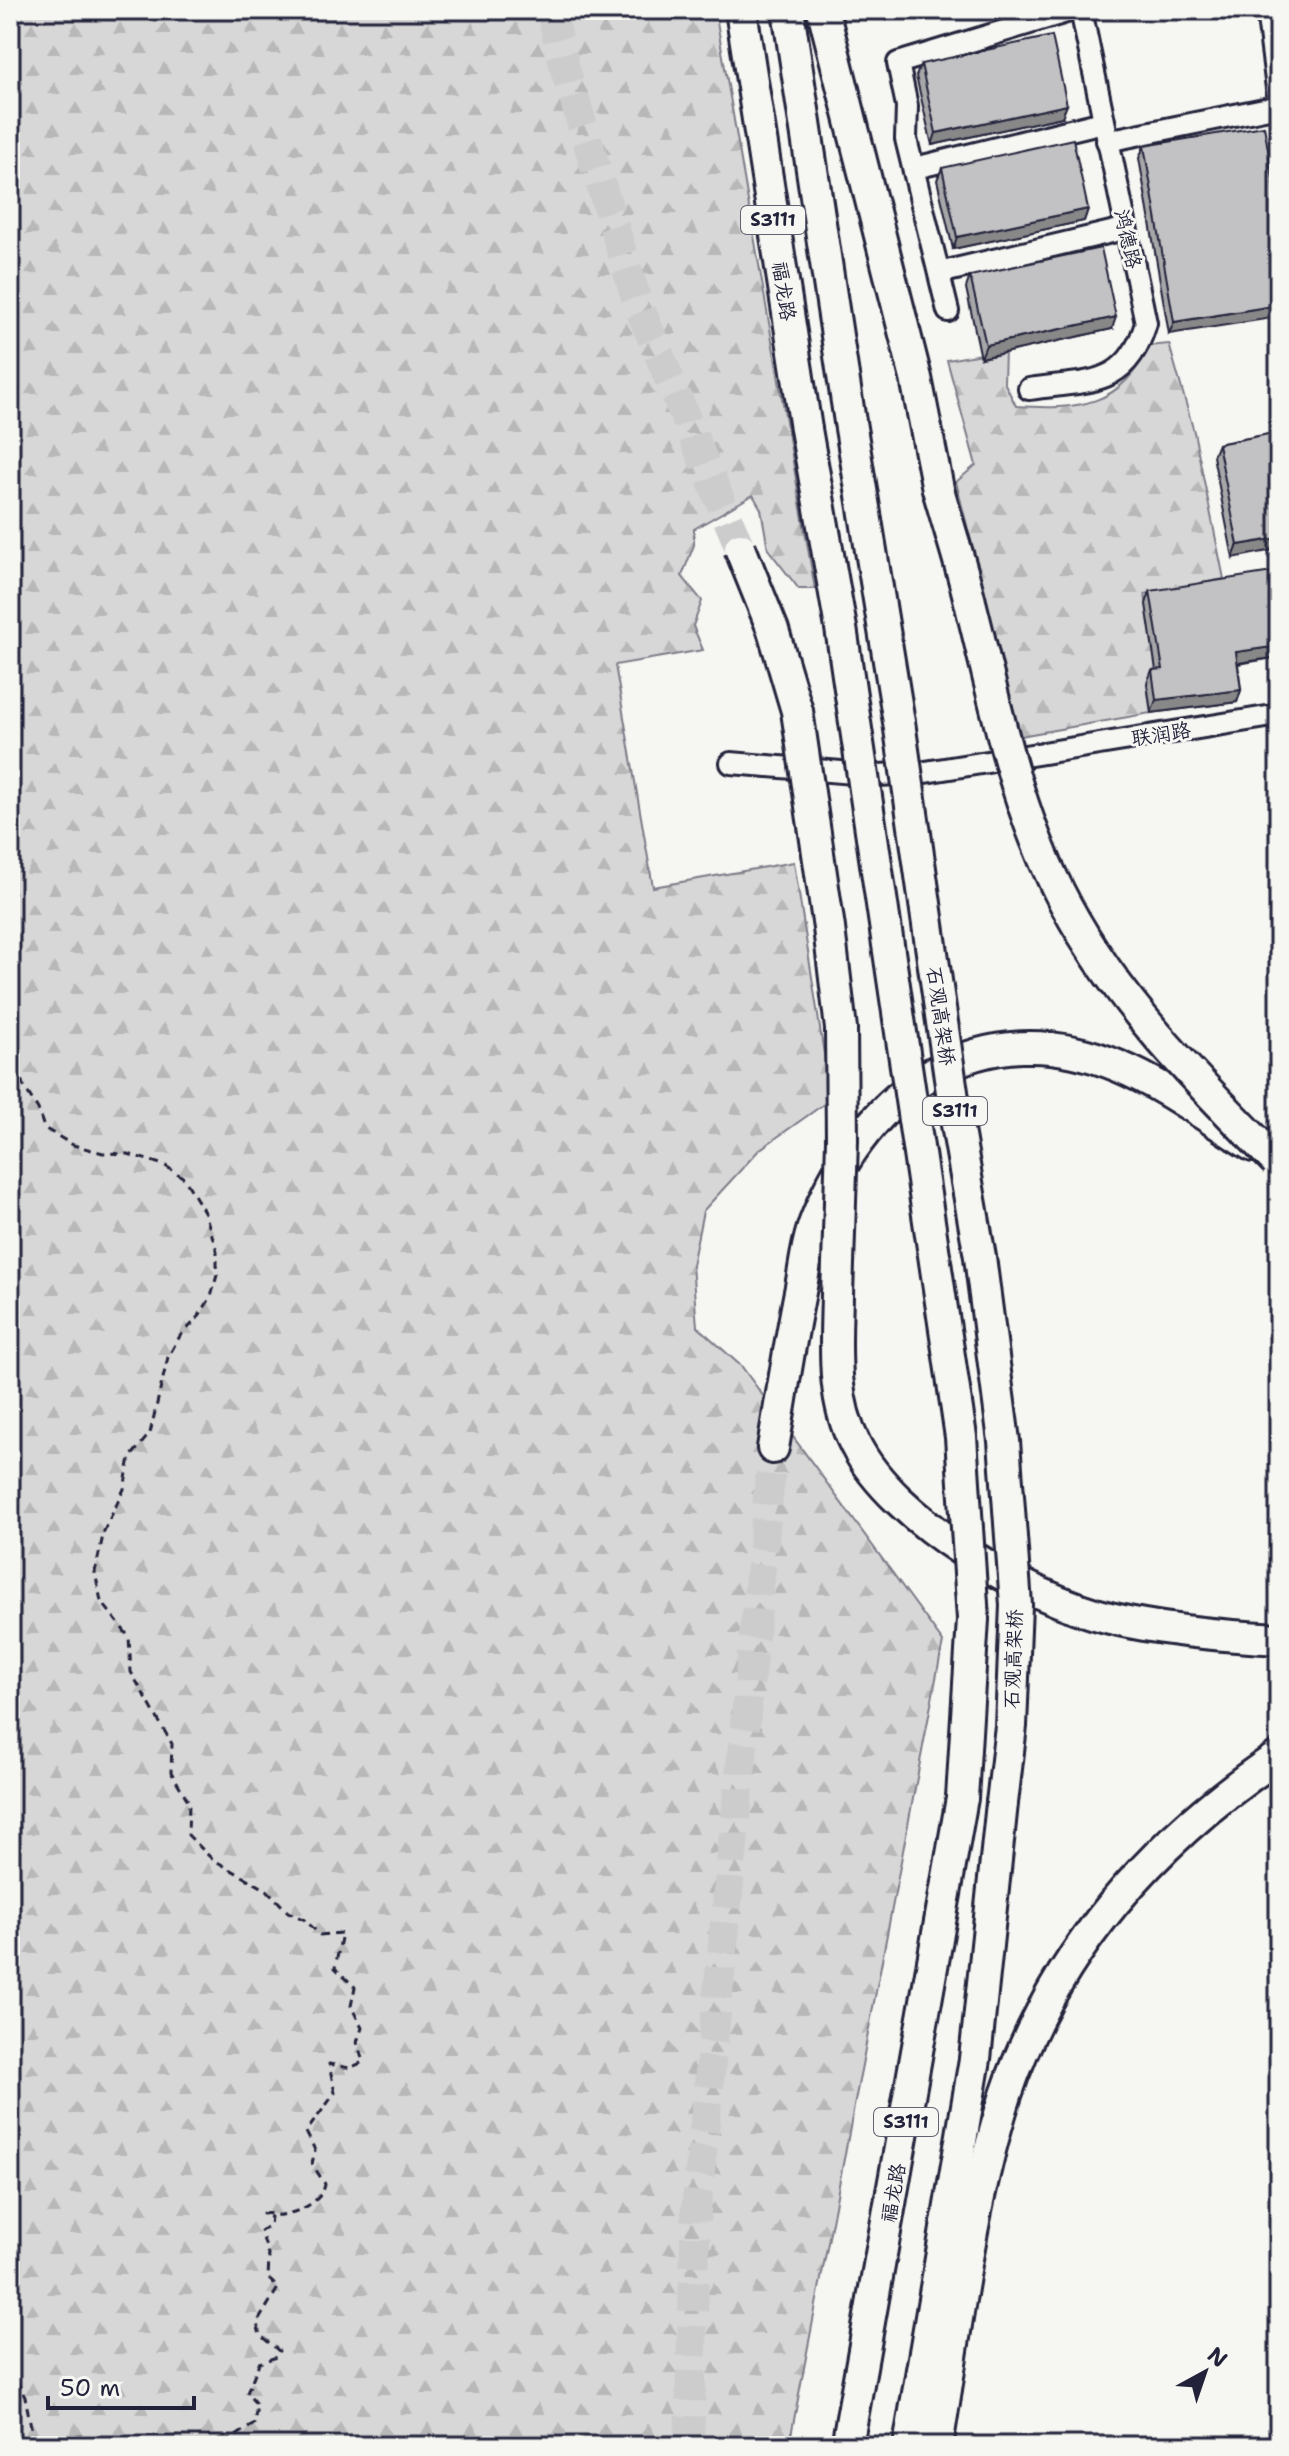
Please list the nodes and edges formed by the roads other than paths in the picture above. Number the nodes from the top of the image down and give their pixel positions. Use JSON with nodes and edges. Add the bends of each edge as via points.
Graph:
{"nodes":[{"id":1,"x":741,"y":10,"type":"edge"},
{"id":2,"x":788,"y":10,"type":"edge"},
{"id":3,"x":823,"y":10,"type":"edge"},
{"id":4,"x":1073,"y":10,"type":"edge"},
{"id":5,"x":1081,"y":10,"type":"edge"},
{"id":6,"x":1267,"y":10,"type":"edge"},
{"id":7,"x":1279,"y":105,"type":"edge"},
{"id":8,"x":1105,"y":131,"type":"junction"},
{"id":9,"x":915,"y":168,"type":"junction"},
{"id":10,"x":1124,"y":229,"type":"junction"},
{"id":11,"x":939,"y":273,"type":"junction"},
{"id":12,"x":948,"y":311,"type":"dead end"},
{"id":13,"x":1029,"y":389,"type":"dead end"},
{"id":14,"x":806,"y":429,"type":"joint"},
{"id":15,"x":740,"y":548,"type":"tunnel mouth"},
{"id":16,"x":1269,"y":711,"type":"edge"},
{"id":17,"x":731,"y":763,"type":"dead end"},
{"id":18,"x":1277,"y":1162,"type":"edge"},
{"id":19,"x":773,"y":1448,"type":"tunnel mouth"},
{"id":20,"x":1279,"y":1639,"type":"edge"},
{"id":21,"x":1279,"y":1756,"type":"edge"},
{"id":22,"x":962,"y":1798,"type":"joint"},
{"id":23,"x":847,"y":2446,"type":"edge"},
{"id":24,"x":909,"y":2446,"type":"edge"},
{"id":25,"x":937,"y":2446,"type":"edge"}],
"edges":[{"from":1,"to":14,"type":"highway","name":"福龙路","number":"S3111"},
{"from":2,"to":24,"type":"highway","name":"石观高架桥","number":"S3111","bridge":true,"via":[[998,1393],[1016,1605],[1011,1726],[975,2059]]},
{"from":3,"to":18,"type":"highway","bridge":true,"via":[[916,378],[938,489],[1029,823],[1064,902],[1140,1016]]},
{"from":4,"to":9,"type":"street","via":[[898,63],[907,106],[905,133]]},
{"from":5,"to":8,"type":"street","name":"鸿德路"},
{"from":6,"to":7,"type":"street"},
{"from":7,"to":8,"type":"street"},
{"from":8,"to":9,"type":"street"},
{"from":8,"to":10,"type":"street","name":"鸿德路"},
{"from":9,"to":11,"type":"street"},
{"from":10,"to":11,"type":"street"},
{"from":10,"to":13,"type":"street","name":"鸿德路","via":[[1146,323],[1127,363],[1107,376]]},
{"from":11,"to":12,"type":"street"},
{"from":14,"to":22,"type":"highway","name":"石观高架桥","number":"S3111","bridge":true,"via":[[846,659],[961,1437],[973,1619]]},
{"from":15,"to":20,"type":"highway","bridge":true,"via":[[773,630],[797,711],[829,928],[841,1029],[839,1399],[855,1445],[889,1490],[934,1532],[1056,1600],[1110,1618]]},
{"from":16,"to":17,"type":"street","name":"联润路","via":[[892,775]]},
{"from":18,"to":19,"type":"highway","bridge":true,"via":[[1152,1082],[1074,1052],[1028,1047],[989,1051],[917,1079],[856,1145],[816,1219]]},
{"from":21,"to":25,"type":"highway","via":[[1177,1834],[1135,1876],[1055,1985],[1006,2094],[971,2237]]},
{"from":22,"to":23,"type":"highway","name":"福龙路","number":"S3111"}]}
